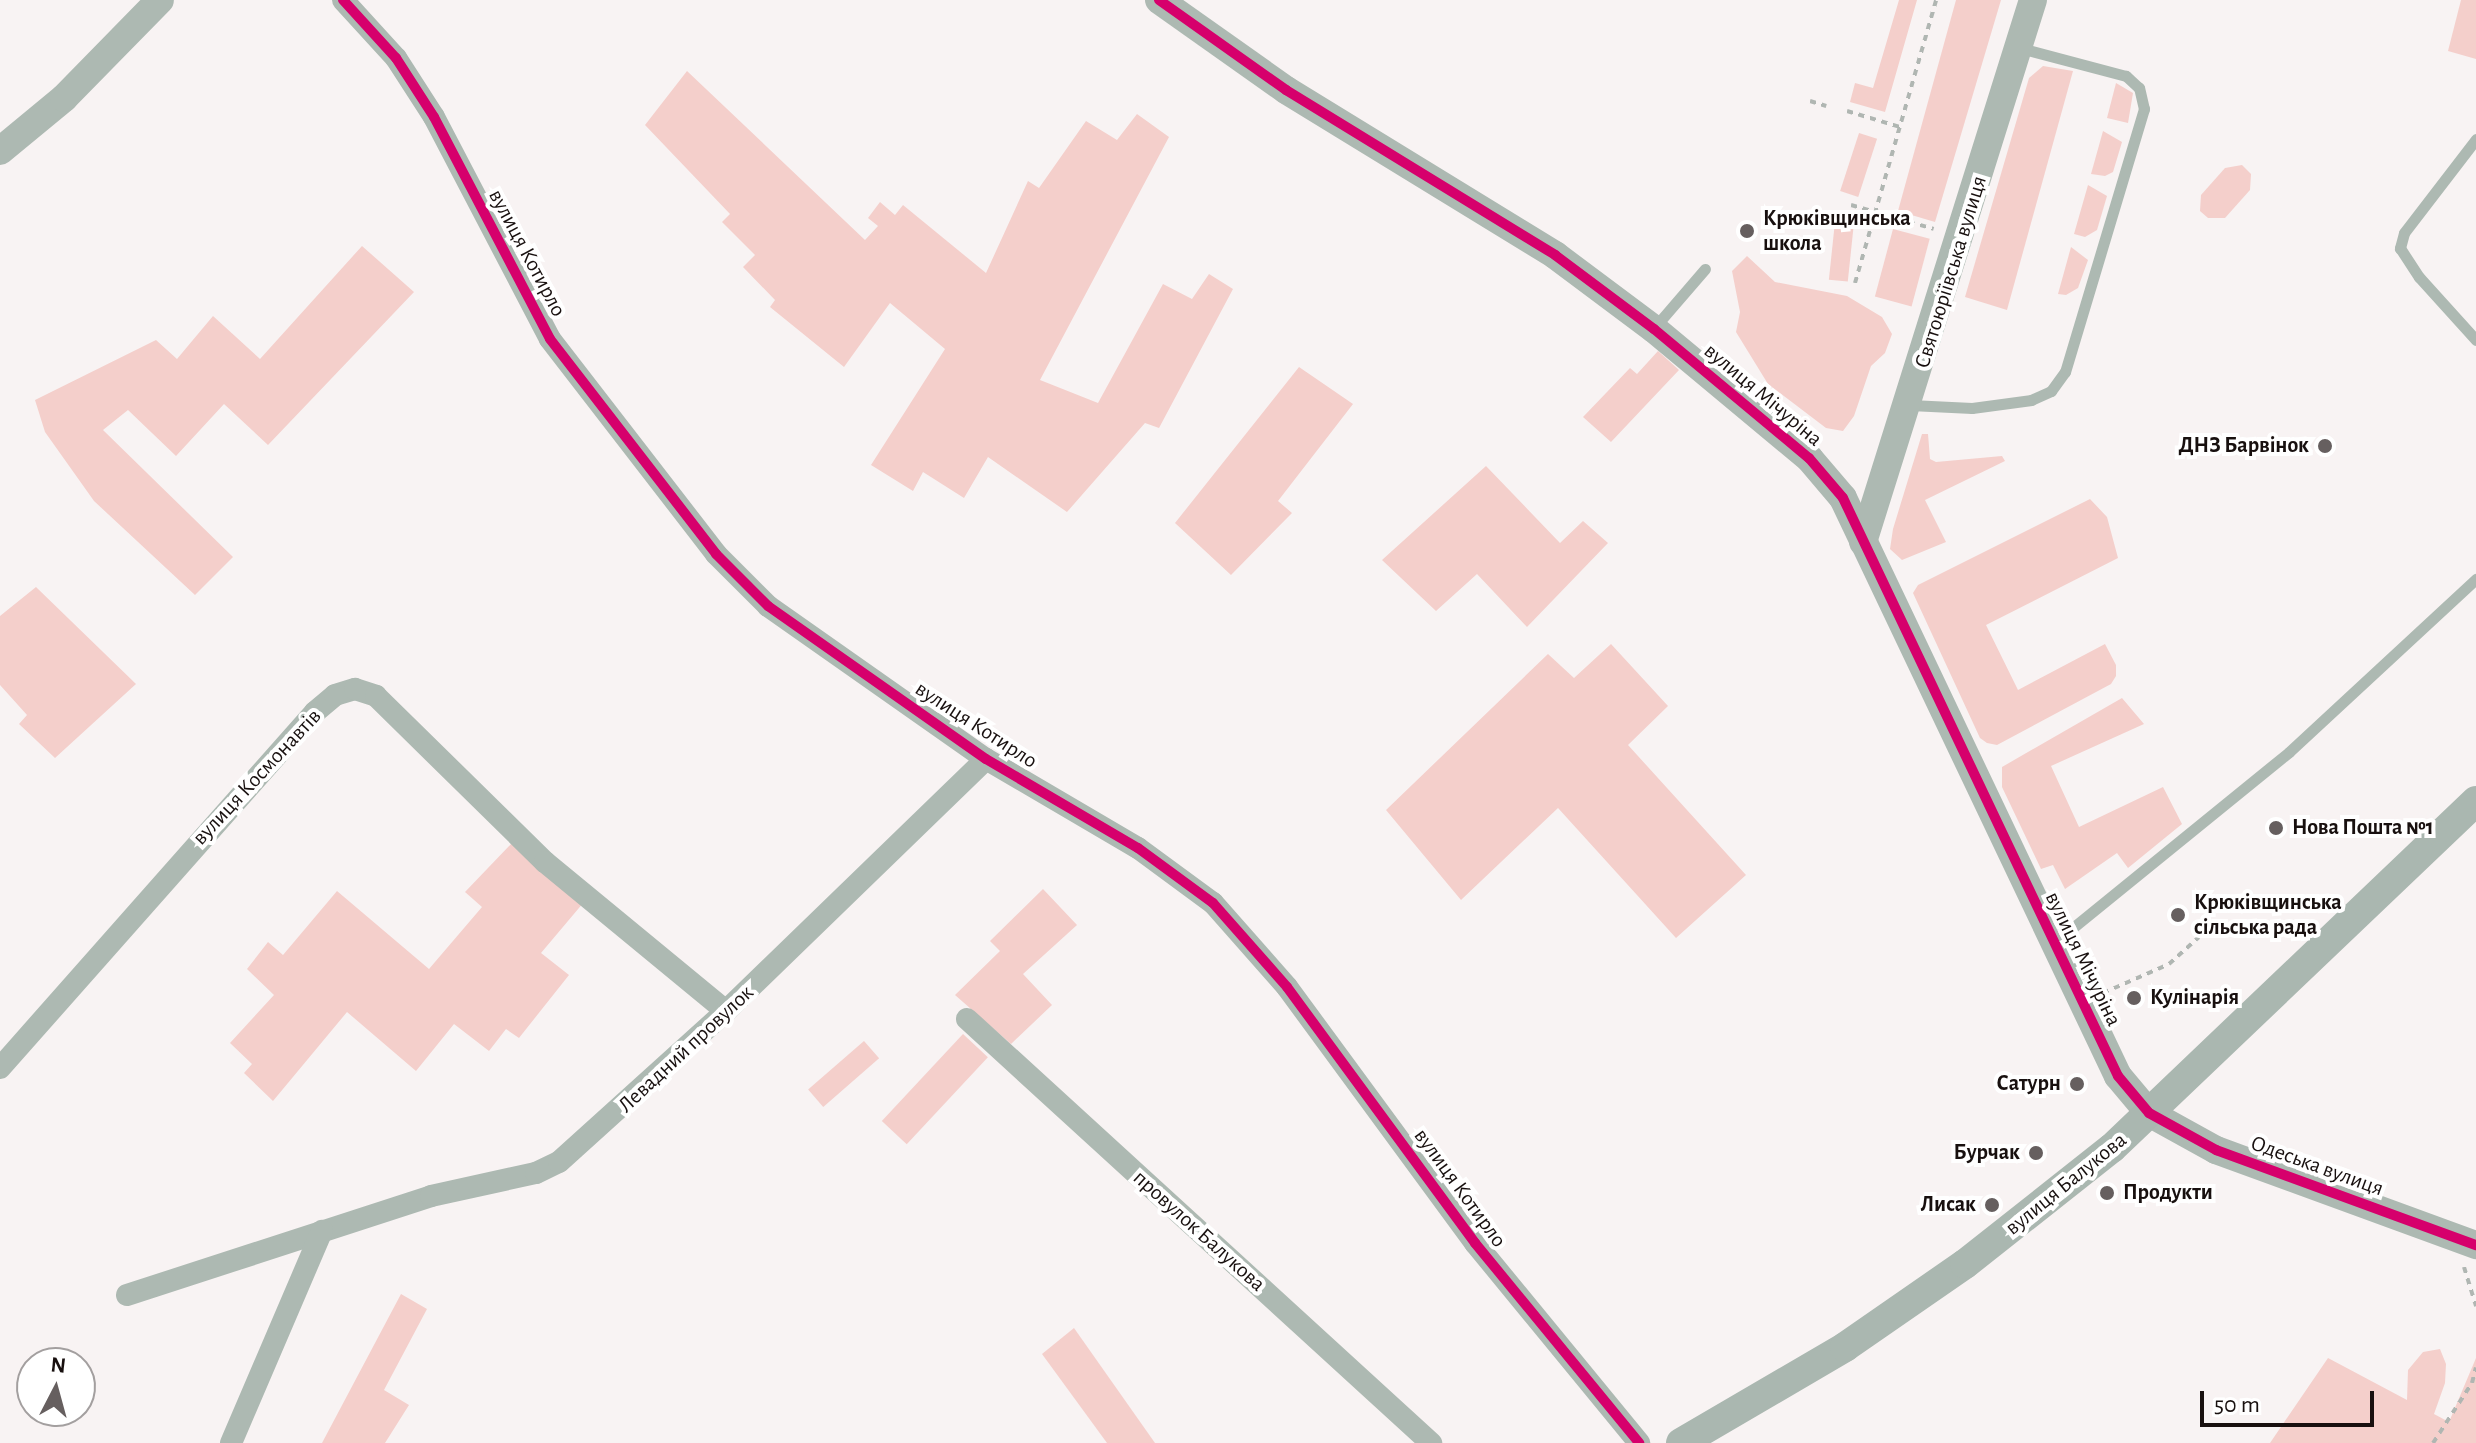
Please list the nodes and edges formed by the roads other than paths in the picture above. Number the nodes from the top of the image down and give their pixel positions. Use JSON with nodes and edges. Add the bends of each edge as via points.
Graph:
{"nodes":[{"id":1,"x":160,"y":0,"type":"edge"},
{"id":2,"x":343,"y":0,"type":"edge"},
{"id":3,"x":1159,"y":0,"type":"edge"},
{"id":4,"x":2033,"y":0,"type":"edge"},
{"id":5,"x":2019,"y":48,"type":"junction"},
{"id":6,"x":2476,"y":139,"type":"edge"},
{"id":7,"x":0,"y":151,"type":"edge"},
{"id":8,"x":1705,"y":269,"type":"dead end"},
{"id":9,"x":1654,"y":329,"type":"junction"},
{"id":10,"x":2476,"y":340,"type":"edge"},
{"id":11,"x":1910,"y":405,"type":"junction"},
{"id":12,"x":1863,"y":542,"type":"junction"},
{"id":13,"x":2476,"y":579,"type":"edge"},
{"id":14,"x":986,"y":759,"type":"junction"},
{"id":15,"x":2476,"y":801,"type":"edge"},
{"id":16,"x":2054,"y":944,"type":"junction"},
{"id":17,"x":726,"y":1011,"type":"junction"},
{"id":18,"x":967,"y":1019,"type":"dead end"},
{"id":19,"x":0,"y":1068,"type":"edge"},
{"id":20,"x":2149,"y":1113,"type":"junction"},
{"id":21,"x":322,"y":1231,"type":"junction"},
{"id":22,"x":2465,"y":1241,"type":"edge"},
{"id":23,"x":127,"y":1295,"type":"dead end"},
{"id":24,"x":231,"y":1443,"type":"edge"},
{"id":25,"x":1431,"y":1443,"type":"edge"},
{"id":26,"x":1639,"y":1443,"type":"edge"},
{"id":27,"x":1681,"y":1443,"type":"edge"}],
"edges":[{"from":1,"to":7,"type":"street","via":[[64,98]]},
{"from":2,"to":14,"type":"street","name":"вулиця Котирло","via":[[396,58],[434,117],[550,339],[716,554],[768,606]]},
{"from":3,"to":9,"type":"street","name":"вулиця Мічуріна","via":[[1286,90],[1555,255]]},
{"from":4,"to":5,"type":"street","name":"Святоюріївська вулиця"},
{"from":5,"to":11,"type":"street","name":"Святоюріївська вулиця"},
{"from":5,"to":11,"type":"lane","via":[[2126,76],[2139,88],[2144,109],[2065,372],[2051,391],[2031,400],[1972,408]]},
{"from":6,"to":10,"type":"lane","via":[[2404,233],[2400,248]]},
{"from":8,"to":9,"type":"lane"},
{"from":9,"to":12,"type":"street","name":"вулиця Мічуріна","via":[[1809,458],[1843,498]]},
{"from":11,"to":12,"type":"street","name":"Святоюріївська вулиця"},
{"from":12,"to":16,"type":"street","name":"вулиця Мічуріна"},
{"from":13,"to":16,"type":"lane","via":[[2289,752]]},
{"from":14,"to":17,"type":"street","name":"Левадний провулок"},
{"from":14,"to":26,"type":"street","name":"вулиця Котирло","via":[[1138,848],[1213,903],[1287,987],[1475,1243]]},
{"from":15,"to":20,"type":"main road","name":"вулиця Балукова"},
{"from":16,"to":20,"type":"street","name":"вулиця Мічуріна","via":[[2118,1076]]},
{"from":17,"to":19,"type":"street","name":"вулиця Космонавтів","via":[[545,862],[376,696],[355,689],[335,695],[315,712]]},
{"from":17,"to":21,"type":"street","name":"Левадний провулок","via":[[559,1162]]},
{"from":18,"to":25,"type":"street","name":"провулок Балукова"},
{"from":20,"to":22,"type":"street","name":"Одеська вулиця","via":[[2216,1150]]},
{"from":20,"to":27,"type":"main road","name":"вулиця Балукова","via":[[1965,1264],[1813,1369]]},
{"from":21,"to":23,"type":"street","name":"Левадний провулок"},
{"from":21,"to":24,"type":"street"}]}
